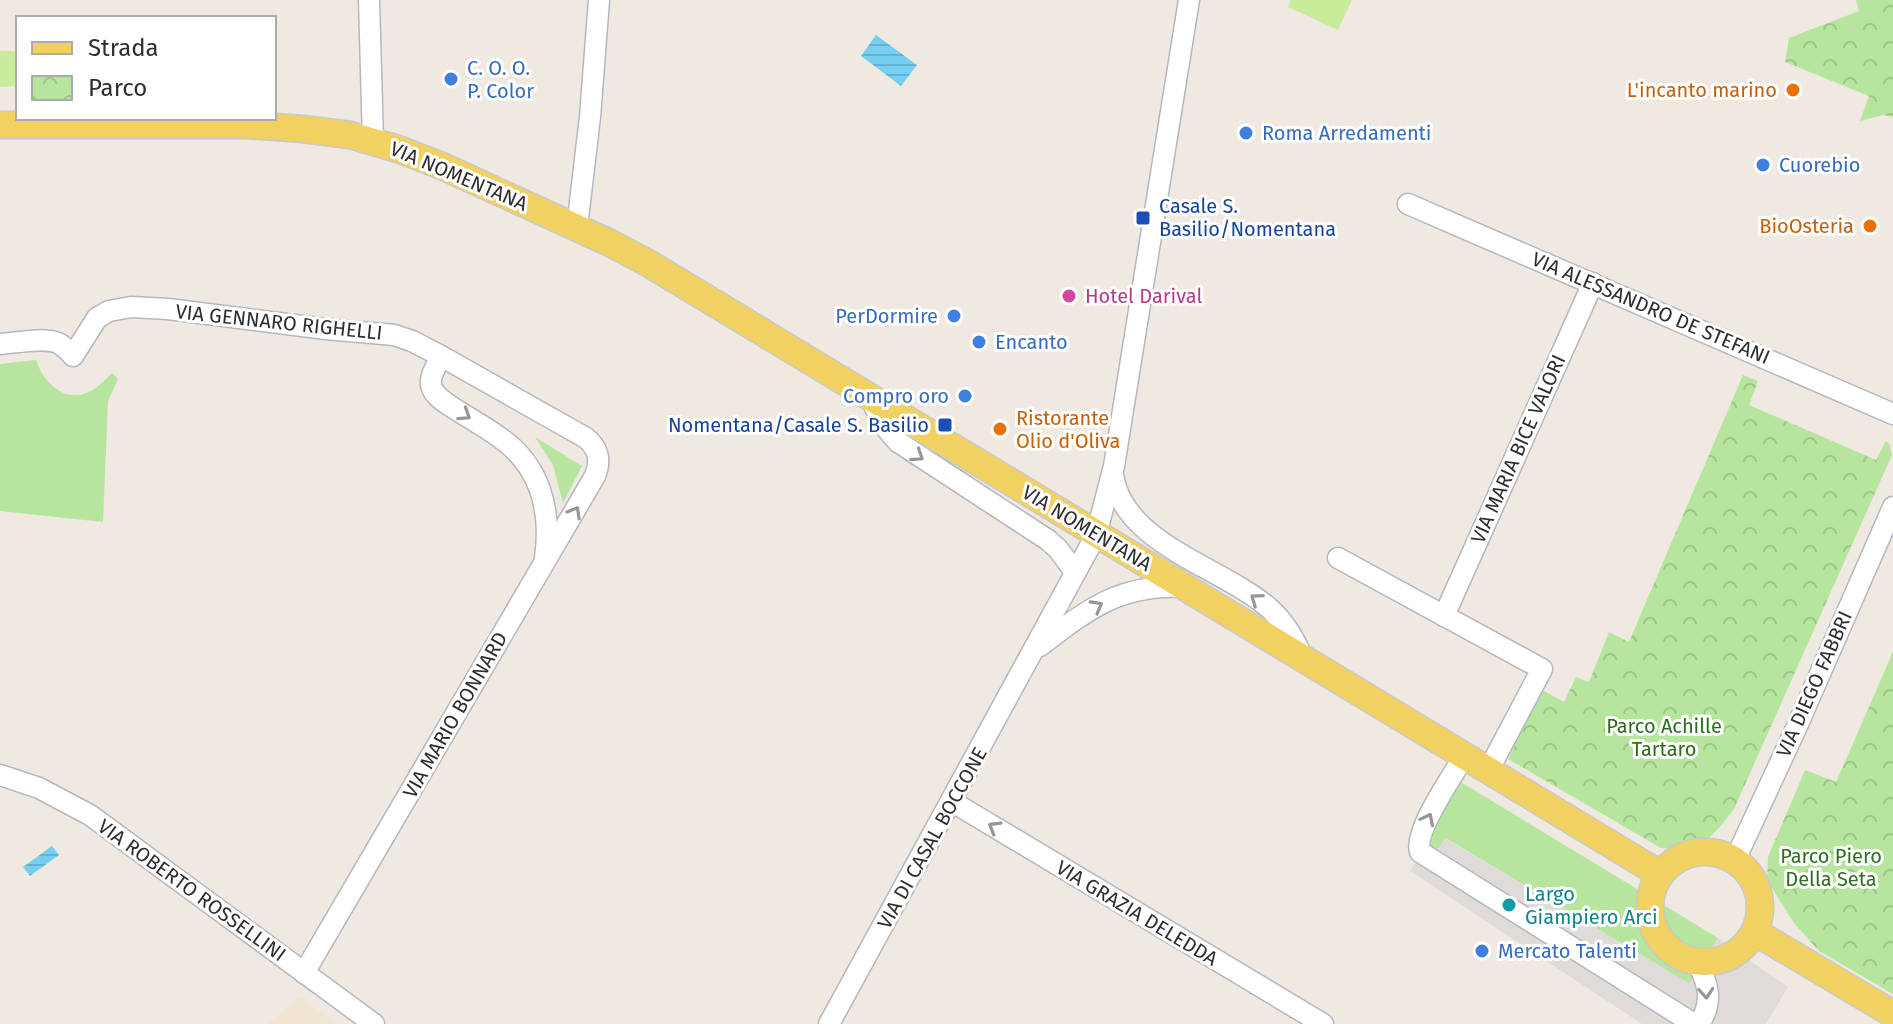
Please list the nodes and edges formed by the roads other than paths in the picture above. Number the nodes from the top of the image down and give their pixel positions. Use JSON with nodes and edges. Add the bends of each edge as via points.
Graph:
{"nodes":[{"id":1,"x":369,"y":0,"type":"edge"},
{"id":2,"x":599,"y":0,"type":"edge"},
{"id":3,"x":1189,"y":0,"type":"edge"},
{"id":4,"x":0,"y":125,"type":"edge"},
{"id":5,"x":373,"y":141,"type":"junction"},
{"id":6,"x":1408,"y":204,"type":"dead end"},
{"id":7,"x":577,"y":227,"type":"junction"},
{"id":8,"x":1593,"y":283,"type":"junction"},
{"id":9,"x":0,"y":344,"type":"edge"},
{"id":10,"x":441,"y":356,"type":"junction"},
{"id":11,"x":870,"y":397,"type":"junction"},
{"id":12,"x":1893,"y":414,"type":"edge"},
{"id":13,"x":598,"y":455,"type":"joint"},
{"id":14,"x":1113,"y":475,"type":"junction"},
{"id":15,"x":1893,"y":507,"type":"edge"},
{"id":16,"x":1096,"y":535,"type":"junction"},
{"id":17,"x":1338,"y":558,"type":"dead end"},
{"id":18,"x":544,"y":566,"type":"junction"},
{"id":19,"x":1075,"y":572,"type":"junction"},
{"id":20,"x":1184,"y":587,"type":"junction"},
{"id":21,"x":1444,"y":616,"type":"junction"},
{"id":22,"x":1034,"y":651,"type":"junction"},
{"id":23,"x":1303,"y":659,"type":"junction"},
{"id":24,"x":1465,"y":755,"type":"junction"},
{"id":25,"x":1489,"y":769,"type":"junction"},
{"id":26,"x":0,"y":775,"type":"edge"},
{"id":27,"x":951,"y":801,"type":"junction"},
{"id":28,"x":1735,"y":860,"type":"junction"},
{"id":29,"x":1660,"y":874,"type":"junction"},
{"id":30,"x":1755,"y":932,"type":"junction"},
{"id":31,"x":1698,"y":962,"type":"junction"},
{"id":32,"x":304,"y":973,"type":"junction"},
{"id":33,"x":1893,"y":1014,"type":"edge"},
{"id":34,"x":1319,"y":1023,"type":"edge"},
{"id":35,"x":374,"y":1024,"type":"edge"},
{"id":36,"x":829,"y":1024,"type":"edge"},
{"id":37,"x":1697,"y":1024,"type":"edge"}],
"edges":[{"from":1,"to":5,"type":"street"},
{"from":2,"to":7,"type":"street"},
{"from":3,"to":14,"type":"street","name":"VIA DI CASAL BOCCONE"},
{"from":4,"to":5,"type":"main road","name":"VIA NOMENTANA","via":[[255,126]]},
{"from":5,"to":7,"type":"main road","name":"VIA NOMENTANA","via":[[429,160]]},
{"from":6,"to":8,"type":"street","name":"VIA ALESSANDRO DE STEFANI"},
{"from":7,"to":11,"type":"main road","name":"VIA NOMENTANA","via":[[648,263]]},
{"from":8,"to":12,"type":"street","name":"VIA ALESSANDRO DE STEFANI"},
{"from":8,"to":21,"type":"street","name":"VIA MARIA BICE VALORI"},
{"from":9,"to":10,"type":"street","name":"VIA GENNARO RIGHELLI","via":[[56,342],[73,356],[97,318],[117,309],[143,307],[394,335]]},
{"from":10,"to":13,"type":"street","name":"VIA GENNARO RIGHELLI","via":[[586,438]]},
{"from":10,"to":18,"type":"street","one_way":true,"via":[[431,378],[435,393],[509,444],[537,480],[547,525]]},
{"from":11,"to":16,"type":"main road","name":"VIA NOMENTANA"},
{"from":11,"to":19,"type":"street","name":"VIA NOMENTANA","one_way":true,"via":[[898,442],[1054,544]]},
{"from":18,"to":13,"type":"street","name":"VIA MARIO BONNARD","one_way":true,"via":[[595,476]]},
{"from":14,"to":16,"type":"street","name":"VIA DI CASAL BOCCONE"},
{"from":23,"to":14,"type":"street","name":"VIA NOMENTANA","one_way":true,"via":[[1286,625],[1265,604],[1140,524],[1121,503]]},
{"from":15,"to":28,"type":"street","name":"VIA DIEGO FABBRI"},
{"from":16,"to":19,"type":"street","name":"VIA DI CASAL BOCCONE"},
{"from":16,"to":20,"type":"main road","name":"VIA NOMENTANA"},
{"from":17,"to":21,"type":"street"},
{"from":18,"to":32,"type":"street","name":"VIA MARIO BONNARD"},
{"from":19,"to":22,"type":"street","name":"VIA DI CASAL BOCCONE"},
{"from":22,"to":20,"type":"street","name":"VIA DI CASAL BOCCONE","one_way":true,"via":[[1108,600],[1149,588]]},
{"from":20,"to":23,"type":"main road","name":"VIA NOMENTANA"},
{"from":21,"to":25,"type":"street","via":[[1542,669]]},
{"from":22,"to":27,"type":"street","name":"VIA DI CASAL BOCCONE"},
{"from":23,"to":24,"type":"main road","name":"VIA NOMENTANA"},
{"from":24,"to":25,"type":"main road","name":"VIA NOMENTANA"},
{"from":37,"to":24,"type":"street","one_way":true,"via":[[1420,852],[1428,819]]},
{"from":25,"to":29,"type":"main road","name":"VIA NOMENTANA"},
{"from":26,"to":32,"type":"street","name":"VIA ROBERTO ROSSELLINI","via":[[54,794],[90,815]]},
{"from":34,"to":27,"type":"street","name":"VIA GRAZIA DELEDDA","one_way":true},
{"from":27,"to":36,"type":"street","name":"VIA DI CASAL BOCCONE"},
{"from":28,"to":29,"type":"main road","via":[[1699,852],[1674,861]]},
{"from":28,"to":30,"type":"main road","via":[[1759,894]]},
{"from":29,"to":31,"type":"main road","via":[[1650,907],[1656,932],[1673,952]]},
{"from":30,"to":31,"type":"main road","via":[[1736,953]]},
{"from":30,"to":33,"type":"main road"},
{"from":31,"to":37,"type":"street","one_way":true,"via":[[1709,998]]},
{"from":32,"to":35,"type":"street","name":"VIA ROBERTO ROSSELLINI"}]}
